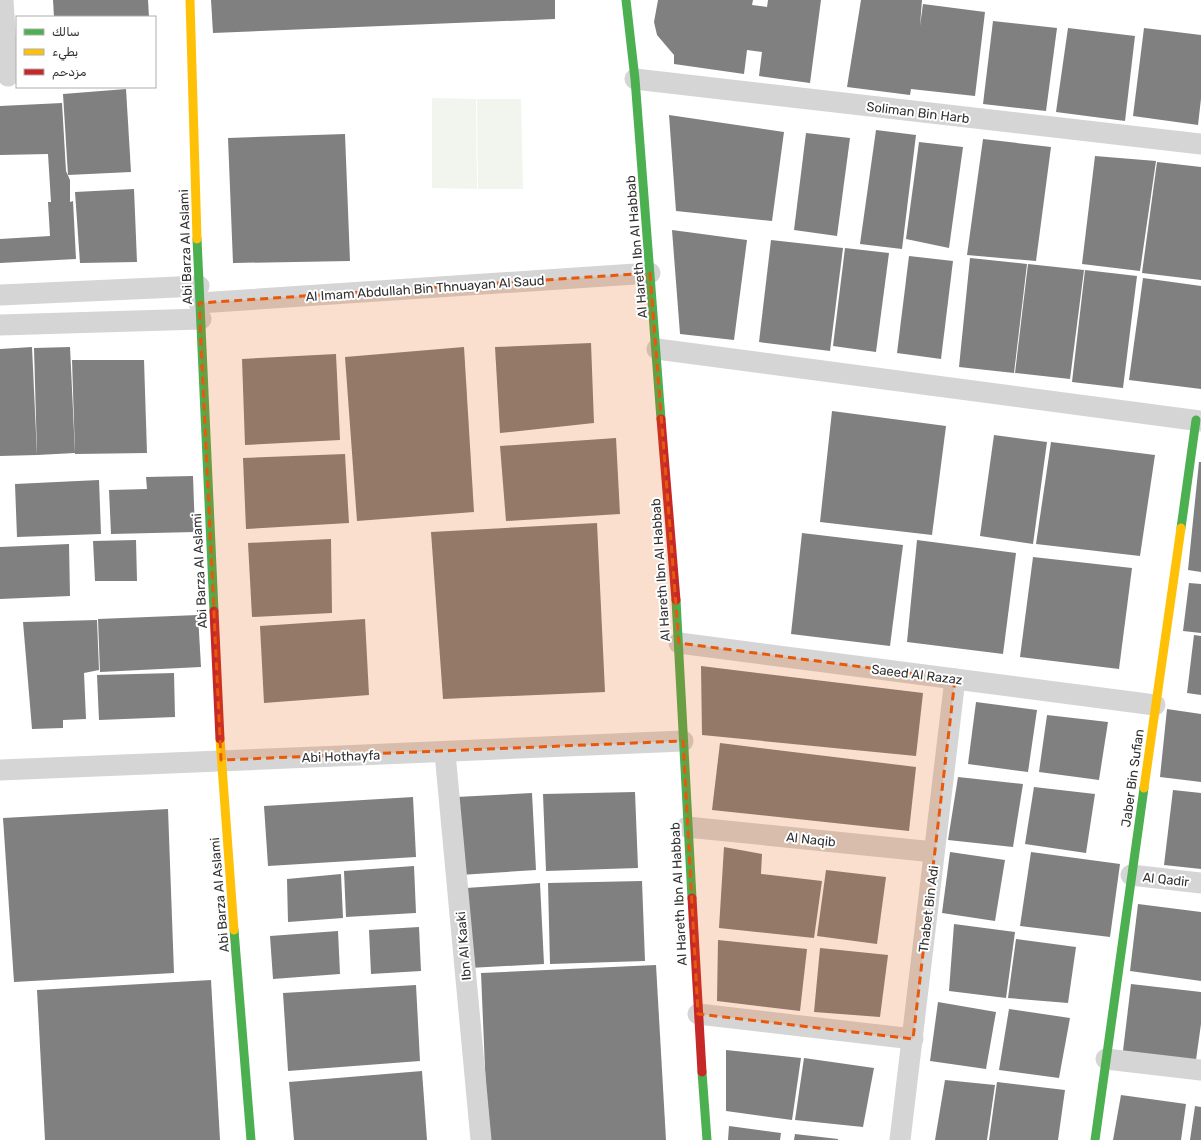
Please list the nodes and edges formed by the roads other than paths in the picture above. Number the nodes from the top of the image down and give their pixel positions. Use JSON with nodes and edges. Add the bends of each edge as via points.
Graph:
{"nodes":[{"id":1,"x":3,"y":0,"type":"edge"},
{"id":2,"x":190,"y":0,"type":"edge"},
{"id":3,"x":626,"y":0,"type":"edge"},
{"id":4,"x":8,"y":76,"type":"edge"},
{"id":5,"x":635,"y":79,"type":"junction"},
{"id":6,"x":1201,"y":144,"type":"edge"},
{"id":7,"x":650,"y":273,"type":"junction"},
{"id":8,"x":0,"y":295,"type":"edge"},
{"id":9,"x":200,"y":303,"type":"junction"},
{"id":10,"x":0,"y":324,"type":"edge"},
{"id":11,"x":657,"y":348,"type":"junction"},
{"id":12,"x":1198,"y":421,"type":"edge"},
{"id":13,"x":679,"y":643,"type":"junction"},
{"id":14,"x":955,"y":678,"type":"junction"},
{"id":15,"x":1155,"y":704,"type":"junction"},
{"id":16,"x":683,"y":741,"type":"junction"},
{"id":17,"x":445,"y":753,"type":"junction"},
{"id":18,"x":221,"y":760,"type":"junction"},
{"id":19,"x":0,"y":770,"type":"edge"},
{"id":20,"x":688,"y":827,"type":"junction"},
{"id":21,"x":934,"y":852,"type":"junction"},
{"id":22,"x":1131,"y":875,"type":"junction"},
{"id":23,"x":1201,"y":883,"type":"edge"},
{"id":24,"x":698,"y":1014,"type":"junction"},
{"id":25,"x":913,"y":1039,"type":"junction"},
{"id":26,"x":1106,"y":1059,"type":"junction"},
{"id":27,"x":1201,"y":1070,"type":"edge"},
{"id":28,"x":251,"y":1140,"type":"edge"},
{"id":29,"x":481,"y":1140,"type":"edge"},
{"id":30,"x":707,"y":1140,"type":"edge"},
{"id":31,"x":900,"y":1140,"type":"edge"},
{"id":32,"x":1095,"y":1140,"type":"edge"}],
"edges":[{"from":1,"to":4,"type":"street"},
{"from":2,"to":9,"type":"street","name":"Abi Barza Al Aslami"},
{"from":3,"to":5,"type":"street","name":"Al Hareth Ibn Al Habbab"},
{"from":5,"to":6,"type":"street","name":"Soliman Bin Harb"},
{"from":5,"to":7,"type":"street","name":"Al Hareth Ibn Al Habbab"},
{"from":7,"to":9,"type":"street","name":"Al Imam Abdullah Bin Thnuayan Al Saud"},
{"from":7,"to":11,"type":"street","name":"Al Hareth Ibn Al Habbab"},
{"from":8,"to":9,"type":"street","name":"Al Imam Abdullah Bin Thnuayan Al Saud"},
{"from":9,"to":10,"type":"street","name":"Al Imam Abdullah Bin Thnuayan Al Saud"},
{"from":9,"to":18,"type":"street","name":"Abi Barza Al Aslami"},
{"from":11,"to":12,"type":"street"},
{"from":11,"to":13,"type":"street","name":"Al Hareth Ibn Al Habbab"},
{"from":12,"to":15,"type":"street","name":"Jaber Bin Sufian"},
{"from":13,"to":14,"type":"street","name":"Saeed Al Razaz"},
{"from":13,"to":16,"type":"street","name":"Al Hareth Ibn Al Habbab"},
{"from":14,"to":15,"type":"street","name":"Saeed Al Razaz"},
{"from":14,"to":21,"type":"street","name":"Thabet Bin Adi"},
{"from":15,"to":22,"type":"street","name":"Jaber Bin Sufian"},
{"from":16,"to":17,"type":"street","name":"Abi Hothayfa"},
{"from":16,"to":20,"type":"street","name":"Al Hareth Ibn Al Habbab"},
{"from":17,"to":18,"type":"street","name":"Abi Hothayfa"},
{"from":17,"to":29,"type":"street","name":"Ibn Al Kaaki"},
{"from":18,"to":19,"type":"street","name":"Abi Hothayfa"},
{"from":18,"to":28,"type":"street","name":"Abi Barza Al Aslami"},
{"from":20,"to":21,"type":"street","name":"Al Naqib"},
{"from":20,"to":24,"type":"street","name":"Al Hareth Ibn Al Habbab"},
{"from":21,"to":25,"type":"street","name":"Thabet Bin Adi"},
{"from":22,"to":23,"type":"street","name":"Al Qadir"},
{"from":22,"to":26,"type":"street","name":"Jaber Bin Sufian"},
{"from":24,"to":25,"type":"street"},
{"from":24,"to":30,"type":"street","name":"Al Hareth Ibn Al Habbab"},
{"from":25,"to":31,"type":"street","name":"Thabet Bin Adi"},
{"from":26,"to":27,"type":"street"},
{"from":26,"to":32,"type":"street","name":"Jaber Bin Sufian"}]}
